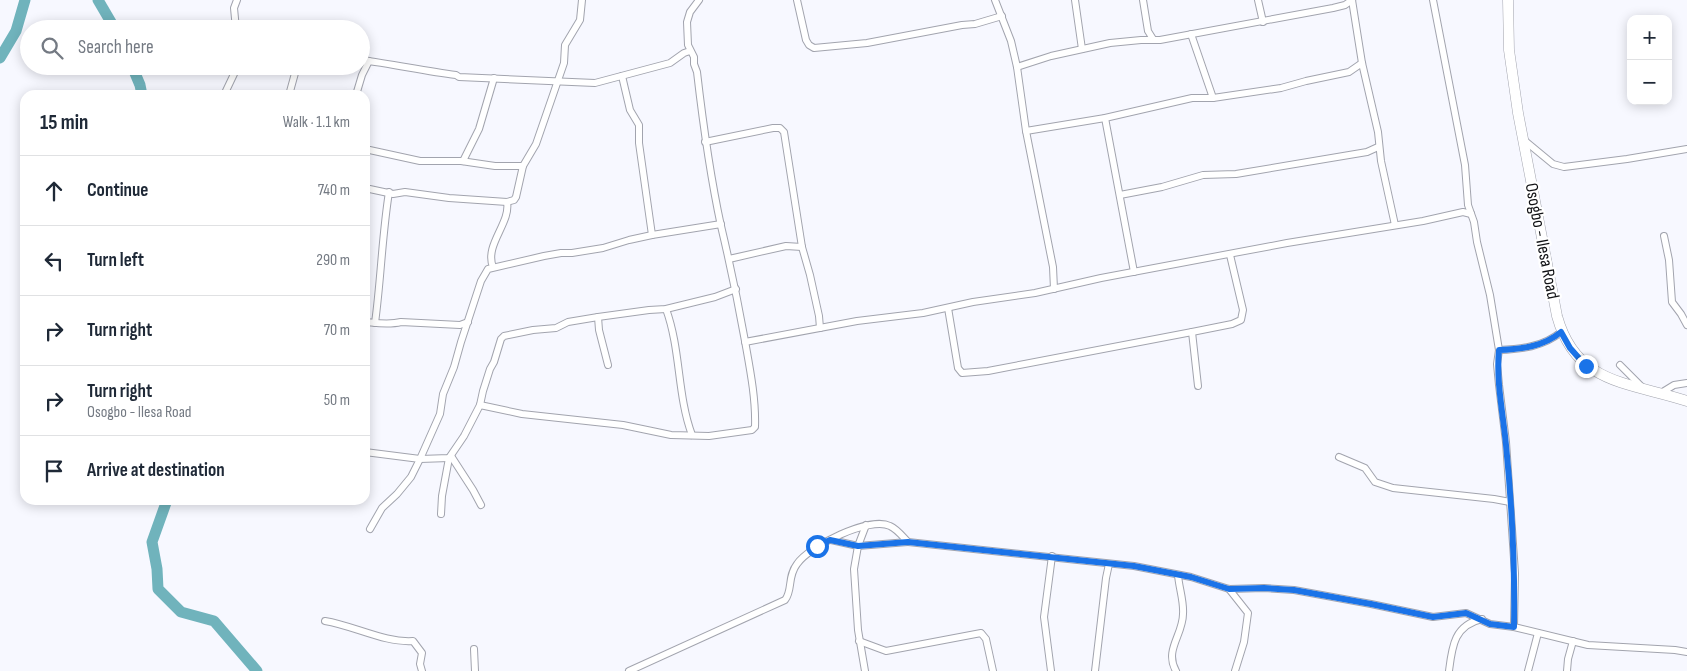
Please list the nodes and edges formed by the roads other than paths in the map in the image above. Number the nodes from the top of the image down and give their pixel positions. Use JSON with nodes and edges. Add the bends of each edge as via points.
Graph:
{"nodes":[{"id":1,"x":237,"y":0,"type":"edge"},
{"id":2,"x":582,"y":0,"type":"edge"},
{"id":3,"x":699,"y":0,"type":"edge"},
{"id":4,"x":796,"y":0,"type":"edge"},
{"id":5,"x":995,"y":0,"type":"edge"},
{"id":6,"x":1075,"y":0,"type":"edge"},
{"id":7,"x":1143,"y":0,"type":"edge"},
{"id":8,"x":1258,"y":0,"type":"edge"},
{"id":9,"x":1352,"y":0,"type":"edge"},
{"id":10,"x":1433,"y":0,"type":"edge"},
{"id":11,"x":1508,"y":0,"type":"edge"},
{"id":12,"x":1002,"y":16,"type":"junction"},
{"id":13,"x":235,"y":20,"type":"edge"},
{"id":14,"x":1264,"y":22,"type":"junction"},
{"id":15,"x":1191,"y":34,"type":"junction"},
{"id":16,"x":1153,"y":39,"type":"junction"},
{"id":17,"x":1082,"y":49,"type":"junction"},
{"id":18,"x":690,"y":51,"type":"junction"},
{"id":19,"x":370,"y":61,"type":"edge"},
{"id":20,"x":1362,"y":63,"type":"junction"},
{"id":21,"x":1017,"y":68,"type":"junction"},
{"id":22,"x":234,"y":75,"type":"edge"},
{"id":23,"x":295,"y":75,"type":"edge"},
{"id":24,"x":362,"y":75,"type":"edge"},
{"id":25,"x":622,"y":76,"type":"junction"},
{"id":26,"x":494,"y":78,"type":"junction"},
{"id":27,"x":557,"y":82,"type":"junction"},
{"id":28,"x":226,"y":90,"type":"edge"},
{"id":29,"x":290,"y":90,"type":"edge"},
{"id":30,"x":358,"y":90,"type":"edge"},
{"id":31,"x":1213,"y":98,"type":"junction"},
{"id":32,"x":1105,"y":118,"type":"junction"},
{"id":33,"x":1026,"y":131,"type":"junction"},
{"id":34,"x":1524,"y":140,"type":"junction"},
{"id":35,"x":705,"y":142,"type":"junction"},
{"id":36,"x":1378,"y":147,"type":"junction"},
{"id":37,"x":1687,"y":149,"type":"edge"},
{"id":38,"x":370,"y":150,"type":"edge"},
{"id":39,"x":1537,"y":151,"type":"junction"},
{"id":40,"x":1526,"y":154,"type":"junction"},
{"id":41,"x":463,"y":161,"type":"junction"},
{"id":42,"x":523,"y":166,"type":"junction"},
{"id":43,"x":370,"y":189,"type":"edge"},
{"id":44,"x":389,"y":192,"type":"junction"},
{"id":45,"x":1120,"y":195,"type":"junction"},
{"id":46,"x":507,"y":202,"type":"junction"},
{"id":47,"x":1468,"y":205,"type":"junction"},
{"id":48,"x":1463,"y":212,"type":"junction"},
{"id":49,"x":1471,"y":214,"type":"junction"},
{"id":50,"x":721,"y":224,"type":"junction"},
{"id":51,"x":1395,"y":225,"type":"junction"},
{"id":52,"x":652,"y":235,"type":"junction"},
{"id":53,"x":1664,"y":236,"type":"dead end"},
{"id":54,"x":802,"y":247,"type":"junction"},
{"id":55,"x":1230,"y":255,"type":"junction"},
{"id":56,"x":729,"y":259,"type":"junction"},
{"id":57,"x":493,"y":267,"type":"junction"},
{"id":58,"x":1134,"y":272,"type":"junction"},
{"id":59,"x":736,"y":289,"type":"junction"},
{"id":60,"x":1054,"y":289,"type":"junction"},
{"id":61,"x":948,"y":308,"type":"junction"},
{"id":62,"x":666,"y":309,"type":"junction"},
{"id":63,"x":598,"y":316,"type":"junction"},
{"id":64,"x":370,"y":322,"type":"edge"},
{"id":65,"x":468,"y":322,"type":"junction"},
{"id":66,"x":375,"y":323,"type":"junction"},
{"id":67,"x":1687,"y":325,"type":"edge"},
{"id":68,"x":820,"y":328,"type":"junction"},
{"id":69,"x":1192,"y":332,"type":"junction"},
{"id":70,"x":1561,"y":332,"type":"junction"},
{"id":71,"x":745,"y":342,"type":"junction"},
{"id":72,"x":1499,"y":350,"type":"junction"},
{"id":73,"x":1620,"y":364,"type":"dead end"},
{"id":74,"x":608,"y":365,"type":"dead end"},
{"id":75,"x":1687,"y":383,"type":"edge"},
{"id":76,"x":1198,"y":386,"type":"dead end"},
{"id":77,"x":1642,"y":388,"type":"junction"},
{"id":78,"x":1661,"y":392,"type":"junction"},
{"id":79,"x":1687,"y":401,"type":"edge"},
{"id":80,"x":480,"y":405,"type":"junction"},
{"id":81,"x":692,"y":435,"type":"junction"},
{"id":82,"x":370,"y":453,"type":"edge"},
{"id":83,"x":450,"y":457,"type":"junction"},
{"id":84,"x":1339,"y":457,"type":"dead end"},
{"id":85,"x":420,"y":459,"type":"junction"},
{"id":86,"x":1510,"y":502,"type":"junction"},
{"id":87,"x":481,"y":504,"type":"dead end"},
{"id":88,"x":442,"y":514,"type":"dead end"},
{"id":89,"x":866,"y":525,"type":"junction"},
{"id":90,"x":370,"y":528,"type":"dead end"},
{"id":91,"x":830,"y":540,"type":"junction"},
{"id":92,"x":908,"y":542,"type":"junction"},
{"id":93,"x":858,"y":546,"type":"junction"},
{"id":94,"x":1052,"y":556,"type":"junction"},
{"id":95,"x":1109,"y":564,"type":"junction"},
{"id":96,"x":1178,"y":574,"type":"junction"},
{"id":97,"x":1229,"y":589,"type":"junction"},
{"id":98,"x":1482,"y":619,"type":"junction"},
{"id":99,"x":325,"y":621,"type":"dead end"},
{"id":100,"x":1514,"y":627,"type":"junction"},
{"id":101,"x":1538,"y":633,"type":"junction"},
{"id":102,"x":860,"y":641,"type":"junction"},
{"id":103,"x":1573,"y":641,"type":"junction"},
{"id":104,"x":474,"y":649,"type":"dead end"},
{"id":105,"x":1687,"y":652,"type":"edge"},
{"id":106,"x":422,"y":671,"type":"edge"},
{"id":107,"x":475,"y":671,"type":"edge"},
{"id":108,"x":629,"y":671,"type":"edge"},
{"id":109,"x":865,"y":671,"type":"edge"},
{"id":110,"x":993,"y":671,"type":"edge"},
{"id":111,"x":1050,"y":671,"type":"edge"},
{"id":112,"x":1095,"y":671,"type":"edge"},
{"id":113,"x":1176,"y":671,"type":"edge"},
{"id":114,"x":1236,"y":671,"type":"edge"},
{"id":115,"x":1449,"y":671,"type":"edge"},
{"id":116,"x":1528,"y":671,"type":"edge"},
{"id":117,"x":1567,"y":671,"type":"edge"}],
"edges":[{"from":1,"to":13,"type":"street"},
{"from":2,"to":27,"type":"street","via":[[580,20],[565,45],[564,63]]},
{"from":3,"to":18,"type":"street","via":[[687,22]]},
{"from":4,"to":12,"type":"street","via":[[806,40],[814,48],[867,43],[975,24]]},
{"from":5,"to":12,"type":"street"},
{"from":6,"to":17,"type":"street"},
{"from":7,"to":16,"type":"street","via":[[1148,31]]},
{"from":8,"to":14,"type":"street"},
{"from":9,"to":14,"type":"street","via":[[1339,7]]},
{"from":9,"to":20,"type":"street"},
{"from":10,"to":47,"type":"street","via":[[1465,164]]},
{"from":11,"to":34,"type":"main road","name":"Osogbo - Ilesa Road","via":[[1509,50]]},
{"from":12,"to":21,"type":"street"},
{"from":14,"to":15,"type":"street"},
{"from":15,"to":16,"type":"street"},
{"from":15,"to":31,"type":"street"},
{"from":16,"to":17,"type":"street"},
{"from":17,"to":21,"type":"street"},
{"from":18,"to":25,"type":"street","via":[[670,63]]},
{"from":18,"to":35,"type":"street","via":[[697,72]]},
{"from":19,"to":26,"type":"street","via":[[459,77]]},
{"from":20,"to":31,"type":"street","via":[[1350,72],[1332,77]]},
{"from":20,"to":36,"type":"street","via":[[1378,132]]},
{"from":21,"to":33,"type":"street"},
{"from":22,"to":28,"type":"street"},
{"from":23,"to":29,"type":"street"},
{"from":24,"to":30,"type":"street"},
{"from":25,"to":27,"type":"street","via":[[595,83]]},
{"from":25,"to":52,"type":"street","via":[[630,110],[640,125],[639,142]]},
{"from":26,"to":27,"type":"street"},
{"from":26,"to":41,"type":"street","via":[[479,129]]},
{"from":27,"to":42,"type":"street","via":[[536,144]]},
{"from":31,"to":32,"type":"street","via":[[1192,98]]},
{"from":32,"to":33,"type":"street"},
{"from":32,"to":45,"type":"street"},
{"from":33,"to":60,"type":"street","via":[[1053,267]]},
{"from":34,"to":39,"type":"street"},
{"from":34,"to":40,"type":"main road","name":"Osogbo - Ilesa Road"},
{"from":35,"to":50,"type":"street"},
{"from":35,"to":54,"type":"street","via":[[773,128],[782,130]]},
{"from":36,"to":45,"type":"street","via":[[1367,152],[1236,174],[1204,175]]},
{"from":36,"to":51,"type":"street"},
{"from":37,"to":39,"type":"street","via":[[1564,167],[1553,164]]},
{"from":38,"to":41,"type":"street","via":[[420,161]]},
{"from":39,"to":40,"type":"street"},
{"from":40,"to":70,"type":"main road","name":"Osogbo - Ilesa Road"},
{"from":41,"to":42,"type":"street"},
{"from":42,"to":46,"type":"street","via":[[516,197]]},
{"from":43,"to":44,"type":"street"},
{"from":44,"to":46,"type":"street"},
{"from":44,"to":66,"type":"street"},
{"from":45,"to":58,"type":"street"},
{"from":46,"to":57,"type":"street","via":[[506,216],[492,257]]},
{"from":47,"to":48,"type":"street"},
{"from":47,"to":49,"type":"street"},
{"from":48,"to":49,"type":"street"},
{"from":48,"to":51,"type":"street"},
{"from":49,"to":72,"type":"street"},
{"from":50,"to":52,"type":"street"},
{"from":50,"to":56,"type":"street"},
{"from":51,"to":55,"type":"street"},
{"from":52,"to":57,"type":"street","via":[[603,248]]},
{"from":53,"to":67,"type":"street","via":[[1672,302]]},
{"from":54,"to":56,"type":"street","via":[[786,246]]},
{"from":54,"to":68,"type":"street"},
{"from":55,"to":58,"type":"street"},
{"from":55,"to":69,"type":"street","via":[[1242,310],[1241,320]]},
{"from":56,"to":59,"type":"street"},
{"from":57,"to":65,"type":"street","via":[[481,281]]},
{"from":58,"to":60,"type":"street"},
{"from":59,"to":62,"type":"street"},
{"from":59,"to":71,"type":"street"},
{"from":60,"to":61,"type":"street"},
{"from":61,"to":68,"type":"street"},
{"from":61,"to":69,"type":"street","via":[[958,368],[962,373],[988,371]]},
{"from":62,"to":63,"type":"street"},
{"from":62,"to":81,"type":"street"},
{"from":63,"to":74,"type":"street"},
{"from":63,"to":80,"type":"street","via":[[556,328],[504,336]]},
{"from":64,"to":66,"type":"street"},
{"from":65,"to":66,"type":"street","via":[[460,325]]},
{"from":65,"to":85,"type":"street","via":[[443,394],[440,414]]},
{"from":68,"to":71,"type":"street"},
{"from":69,"to":76,"type":"street"},
{"from":70,"to":72,"type":"street","via":[[1543,344]]},
{"from":70,"to":77,"type":"main road","name":"Osogbo - Ilesa Road","via":[[1586,366],[1605,378]]},
{"from":71,"to":81,"type":"street","via":[[755,427],[735,434]]},
{"from":72,"to":86,"type":"street","via":[[1497,364]]},
{"from":73,"to":77,"type":"street"},
{"from":75,"to":78,"type":"street"},
{"from":77,"to":78,"type":"main road","name":"Osogbo - Ilesa Road"},
{"from":78,"to":79,"type":"main road","name":"Osogbo - Ilesa Road"},
{"from":80,"to":81,"type":"street","via":[[546,418],[623,424],[671,435]]},
{"from":80,"to":83,"type":"street"},
{"from":82,"to":85,"type":"street"},
{"from":83,"to":85,"type":"street"},
{"from":83,"to":87,"type":"street"},
{"from":83,"to":88,"type":"street","via":[[442,496]]},
{"from":84,"to":86,"type":"street","via":[[1365,468],[1374,482],[1394,488]]},
{"from":85,"to":90,"type":"street","via":[[411,476],[382,508]]},
{"from":86,"to":100,"type":"street","via":[[1515,573]]},
{"from":89,"to":91,"type":"street"},
{"from":89,"to":92,"type":"street","via":[[891,526]]},
{"from":89,"to":93,"type":"street"},
{"from":91,"to":93,"type":"street"},
{"from":91,"to":108,"type":"street","via":[[817,546],[796,564],[790,574],[785,600]]},
{"from":92,"to":93,"type":"street"},
{"from":92,"to":94,"type":"street"},
{"from":93,"to":102,"type":"street","via":[[854,569]]},
{"from":94,"to":95,"type":"street"},
{"from":94,"to":111,"type":"street","via":[[1044,616]]},
{"from":95,"to":96,"type":"street"},
{"from":95,"to":112,"type":"street"},
{"from":96,"to":97,"type":"street"},
{"from":96,"to":113,"type":"street","via":[[1184,612],[1171,652]]},
{"from":97,"to":98,"type":"street","via":[[1294,590],[1433,617],[1462,612]]},
{"from":97,"to":114,"type":"street","via":[[1248,613]]},
{"from":98,"to":100,"type":"street","via":[[1490,624]]},
{"from":98,"to":115,"type":"street","via":[[1469,623],[1457,634]]},
{"from":99,"to":106,"type":"street","via":[[399,642],[413,641],[422,653]]},
{"from":100,"to":101,"type":"street"},
{"from":101,"to":103,"type":"street"},
{"from":101,"to":116,"type":"street"},
{"from":102,"to":109,"type":"street"},
{"from":102,"to":110,"type":"street","via":[[886,651],[981,633],[986,639]]},
{"from":103,"to":105,"type":"street","via":[[1604,647]]},
{"from":103,"to":117,"type":"street"},
{"from":104,"to":107,"type":"street"}]}
